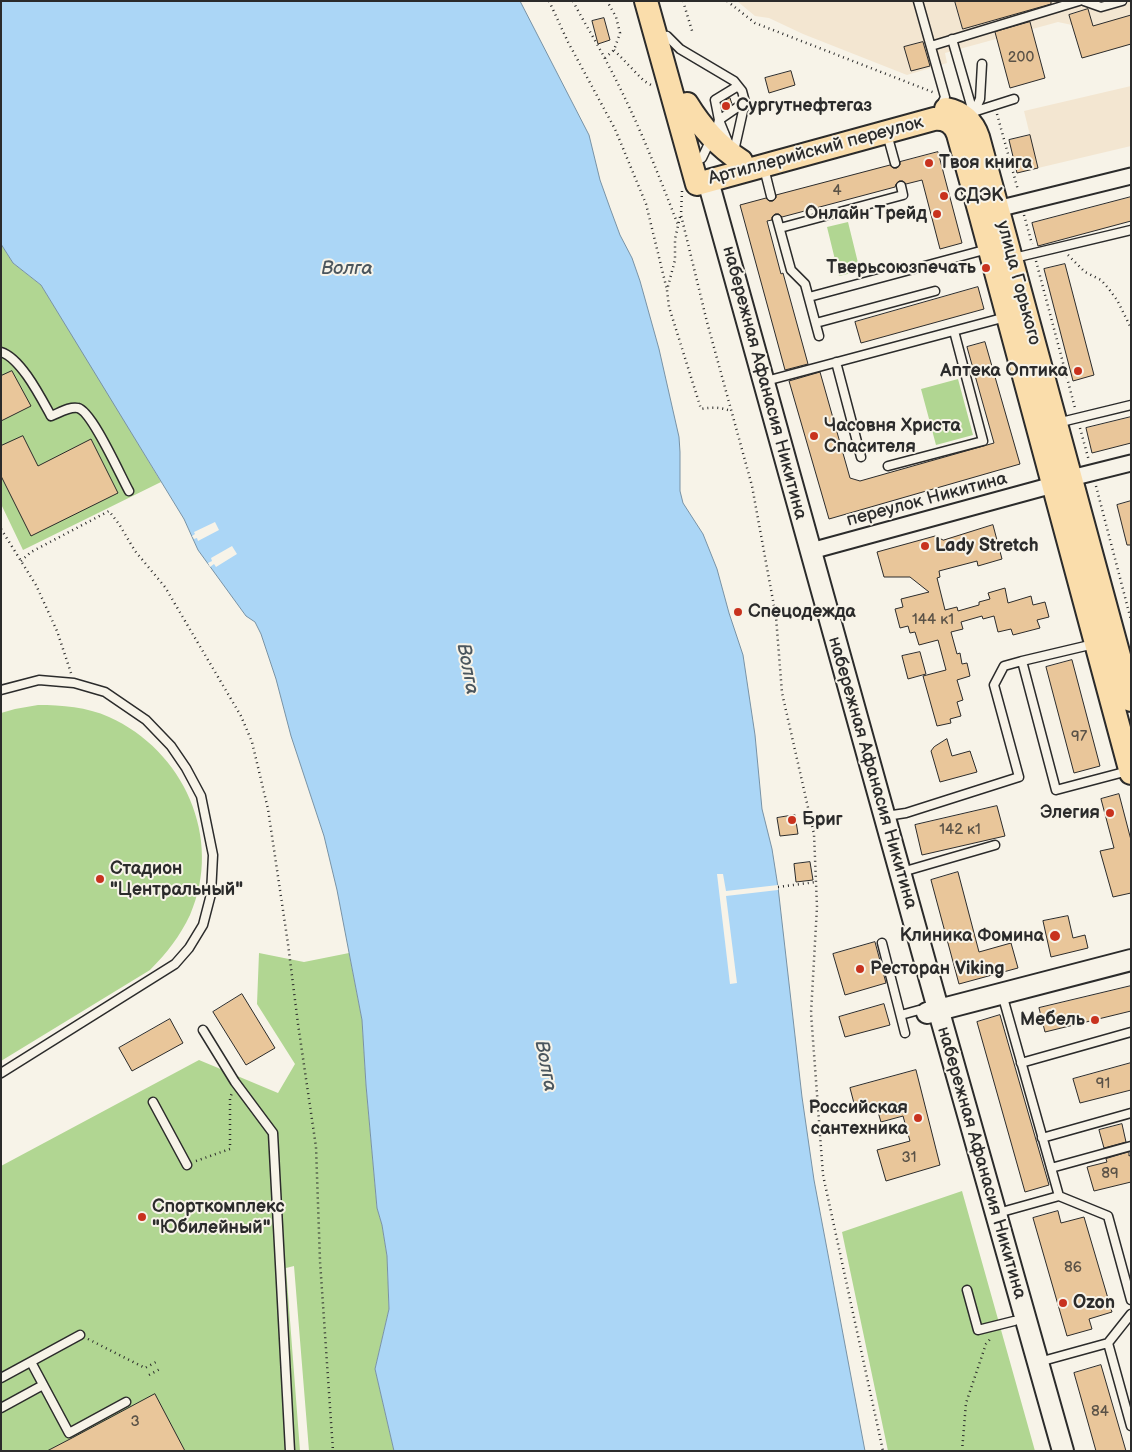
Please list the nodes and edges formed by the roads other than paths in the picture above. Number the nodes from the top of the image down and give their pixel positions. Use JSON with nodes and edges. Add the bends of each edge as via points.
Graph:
{"nodes":[{"id":1,"x":646,"y":1,"type":"edge"},
{"id":2,"x":657,"y":1,"type":"edge"},
{"id":3,"x":918,"y":1,"type":"edge"},
{"id":4,"x":1079,"y":1,"type":"edge"},
{"id":5,"x":1084,"y":1,"type":"edge"},
{"id":6,"x":1122,"y":1,"type":"edge"},
{"id":7,"x":667,"y":36,"type":"junction"},
{"id":8,"x":952,"y":40,"type":"junction"},
{"id":9,"x":931,"y":46,"type":"junction"},
{"id":10,"x":982,"y":64,"type":"dead end"},
{"id":11,"x":738,"y":86,"type":"junction"},
{"id":12,"x":1014,"y":99,"type":"dead end"},
{"id":13,"x":745,"y":102,"type":"junction"},
{"id":14,"x":687,"y":104,"type":"junction"},
{"id":15,"x":955,"y":118,"type":"junction"},
{"id":16,"x":716,"y":128,"type":"junction"},
{"id":17,"x":886,"y":132,"type":"junction"},
{"id":18,"x":737,"y":158,"type":"junction"},
{"id":19,"x":895,"y":163,"type":"dead end"},
{"id":20,"x":763,"y":166,"type":"junction"},
{"id":21,"x":699,"y":175,"type":"junction"},
{"id":22,"x":1131,"y":176,"type":"edge"},
{"id":23,"x":901,"y":186,"type":"dead end"},
{"id":24,"x":771,"y":196,"type":"dead end"},
{"id":25,"x":989,"y":211,"type":"junction"},
{"id":26,"x":777,"y":219,"type":"dead end"},
{"id":27,"x":780,"y":228,"type":"junction"},
{"id":28,"x":1131,"y":230,"type":"edge"},
{"id":29,"x":989,"y":248,"type":"junction"},
{"id":30,"x":1012,"y":259,"type":"junction"},
{"id":31,"x":935,"y":292,"type":"dead end"},
{"id":32,"x":809,"y":297,"type":"junction"},
{"id":33,"x":1008,"y":316,"type":"junction"},
{"id":34,"x":816,"y":323,"type":"junction"},
{"id":35,"x":954,"y":331,"type":"junction"},
{"id":36,"x":819,"y":336,"type":"dead end"},
{"id":37,"x":1,"y":352,"type":"edge"},
{"id":38,"x":836,"y":362,"type":"junction"},
{"id":39,"x":764,"y":381,"type":"junction"},
{"id":40,"x":1131,"y":405,"type":"edge"},
{"id":41,"x":1056,"y":424,"type":"junction"},
{"id":42,"x":861,"y":457,"type":"dead end"},
{"id":43,"x":1131,"y":464,"type":"edge"},
{"id":44,"x":888,"y":466,"type":"dead end"},
{"id":45,"x":1062,"y":482,"type":"junction"},
{"id":46,"x":129,"y":492,"type":"dead end"},
{"id":47,"x":811,"y":551,"type":"junction"},
{"id":48,"x":1096,"y":643,"type":"junction"},
{"id":49,"x":1022,"y":661,"type":"junction"},
{"id":50,"x":1,"y":690,"type":"edge"},
{"id":51,"x":1131,"y":700,"type":"edge"},
{"id":52,"x":1130,"y":772,"type":"edge"},
{"id":53,"x":884,"y":817,"type":"junction"},
{"id":54,"x":995,"y":846,"type":"dead end"},
{"id":55,"x":900,"y":873,"type":"junction"},
{"id":56,"x":882,"y":943,"type":"dead end"},
{"id":57,"x":1131,"y":960,"type":"edge"},
{"id":58,"x":1002,"y":993,"type":"junction"},
{"id":59,"x":932,"y":1012,"type":"junction"},
{"id":60,"x":901,"y":1015,"type":"junction"},
{"id":61,"x":203,"y":1030,"type":"dead end"},
{"id":62,"x":1131,"y":1032,"type":"edge"},
{"id":63,"x":906,"y":1033,"type":"dead end"},
{"id":64,"x":1021,"y":1063,"type":"junction"},
{"id":65,"x":1,"y":1073,"type":"edge"},
{"id":66,"x":152,"y":1102,"type":"dead end"},
{"id":67,"x":1131,"y":1113,"type":"edge"},
{"id":68,"x":1042,"y":1138,"type":"junction"},
{"id":69,"x":1131,"y":1146,"type":"edge"},
{"id":70,"x":187,"y":1165,"type":"road end"},
{"id":71,"x":1051,"y":1168,"type":"junction"},
{"id":72,"x":1059,"y":1196,"type":"junction"},
{"id":73,"x":996,"y":1213,"type":"junction"},
{"id":74,"x":967,"y":1290,"type":"dead end"},
{"id":75,"x":1131,"y":1300,"type":"edge"},
{"id":76,"x":1131,"y":1314,"type":"edge"},
{"id":77,"x":1008,"y":1322,"type":"junction"},
{"id":78,"x":80,"y":1335,"type":"road end"},
{"id":79,"x":1108,"y":1343,"type":"junction"},
{"id":80,"x":30,"y":1362,"type":"junction"},
{"id":81,"x":1038,"y":1363,"type":"junction"},
{"id":82,"x":1,"y":1378,"type":"edge"},
{"id":83,"x":43,"y":1386,"type":"junction"},
{"id":84,"x":126,"y":1402,"type":"dead end"},
{"id":85,"x":1,"y":1408,"type":"edge"},
{"id":86,"x":1131,"y":1426,"type":"edge"},
{"id":87,"x":290,"y":1451,"type":"edge"},
{"id":88,"x":1051,"y":1451,"type":"edge"},
{"id":89,"x":1063,"y":1451,"type":"edge"}],
"edges":[{"from":1,"to":21,"type":"main road"},
{"from":2,"to":7,"type":"main road"},
{"from":3,"to":9,"type":"lane"},
{"from":4,"to":8,"type":"lane"},
{"from":5,"to":6,"type":"lane","via":[[1101,7]]},
{"from":7,"to":11,"type":"lane","via":[[680,49]]},
{"from":7,"to":14,"type":"main road"},
{"from":8,"to":9,"type":"lane"},
{"from":8,"to":15,"type":"lane"},
{"from":9,"to":15,"type":"lane"},
{"from":10,"to":15,"type":"lane","via":[[980,99]]},
{"from":11,"to":13,"type":"lane"},
{"from":11,"to":16,"type":"lane","via":[[715,100]]},
{"from":12,"to":15,"type":"lane"},
{"from":13,"to":16,"type":"lane"},
{"from":13,"to":18,"type":"lane"},
{"from":14,"to":16,"type":"main road","via":[[698,121]]},
{"from":14,"to":21,"type":"main road"},
{"from":15,"to":17,"type":"main road","name":"Артиллерийский переулок"},
{"from":15,"to":18,"type":"main road","via":[[930,109]]},
{"from":15,"to":25,"type":"main road","name":"улица Горького"},
{"from":16,"to":18,"type":"main road"},
{"from":16,"to":21,"type":"lane"},
{"from":17,"to":19,"type":"lane"},
{"from":17,"to":20,"type":"main road","name":"Артиллерийский переулок"},
{"from":18,"to":21,"type":"main road"},
{"from":20,"to":21,"type":"main road","name":"Артиллерийский переулок"},
{"from":20,"to":24,"type":"lane"},
{"from":21,"to":39,"type":"main road","name":"набережная Афанасия Никитина"},
{"from":21,"to":59,"type":"main road","name":"набережная Афанасия Никитина"},
{"from":22,"to":25,"type":"street"},
{"from":23,"to":27,"type":"lane","via":[[904,195]]},
{"from":25,"to":29,"type":"main road","name":"улица Горького"},
{"from":25,"to":30,"type":"main road","name":"улица Горького"},
{"from":26,"to":27,"type":"lane"},
{"from":27,"to":32,"type":"lane","via":[[791,270],[805,284]]},
{"from":28,"to":30,"type":"lane"},
{"from":29,"to":32,"type":"lane"},
{"from":29,"to":33,"type":"main road","name":"улица Горького"},
{"from":30,"to":41,"type":"main road","name":"улица Горького"},
{"from":31,"to":34,"type":"lane"},
{"from":32,"to":34,"type":"lane"},
{"from":33,"to":35,"type":"lane"},
{"from":33,"to":45,"type":"main road","name":"улица Горького"},
{"from":34,"to":36,"type":"lane"},
{"from":35,"to":38,"type":"lane"},
{"from":35,"to":44,"type":"lane","via":[[984,441]]},
{"from":37,"to":46,"type":"lane","via":[[16,361],[52,416],[72,408],[83,410],[94,424]]},
{"from":38,"to":39,"type":"lane"},
{"from":38,"to":42,"type":"lane"},
{"from":39,"to":47,"type":"main road","name":"набережная Афанасия Никитина"},
{"from":40,"to":41,"type":"lane"},
{"from":41,"to":45,"type":"main road","name":"улица Горького"},
{"from":43,"to":45,"type":"street","name":"переулок Никитина"},
{"from":45,"to":47,"type":"street","name":"переулок Никитина"},
{"from":45,"to":48,"type":"main road","name":"улица Горького"},
{"from":45,"to":51,"type":"main road","name":"улица Горького","via":[[1122,658]]},
{"from":47,"to":53,"type":"main road","name":"набережная Афанасия Никитина"},
{"from":48,"to":49,"type":"lane"},
{"from":48,"to":52,"type":"main road","name":"улица Горького"},
{"from":49,"to":52,"type":"lane","via":[[1056,790]]},
{"from":49,"to":53,"type":"lane","via":[[1004,666],[994,685],[1019,777]]},
{"from":50,"to":65,"type":"lane","via":[[39,680],[74,683],[106,692],[146,720],[171,746],[201,796],[213,855],[211,894],[203,925],[175,964]]},
{"from":53,"to":55,"type":"main road","name":"набережная Афанасия Никитина"},
{"from":54,"to":55,"type":"lane"},
{"from":55,"to":59,"type":"main road","name":"набережная Афанасия Никитина"},
{"from":56,"to":60,"type":"lane"},
{"from":57,"to":58,"type":"main road"},
{"from":58,"to":59,"type":"main road"},
{"from":58,"to":64,"type":"lane"},
{"from":59,"to":60,"type":"lane","via":[[919,1010]]},
{"from":59,"to":73,"type":"main road","name":"набережная Афанасия Никитина"},
{"from":59,"to":77,"type":"main road","name":"набережная Афанасия Никитина"},
{"from":60,"to":63,"type":"lane"},
{"from":61,"to":87,"type":"lane","via":[[235,1082],[273,1133]]},
{"from":62,"to":64,"type":"lane"},
{"from":64,"to":68,"type":"lane"},
{"from":66,"to":70,"type":"lane"},
{"from":67,"to":68,"type":"lane"},
{"from":68,"to":71,"type":"lane"},
{"from":69,"to":71,"type":"lane"},
{"from":71,"to":72,"type":"lane"},
{"from":72,"to":73,"type":"lane"},
{"from":72,"to":75,"type":"lane","via":[[1108,1216]]},
{"from":73,"to":81,"type":"main road","name":"набережная Афанасия Никитина"},
{"from":74,"to":77,"type":"lane","via":[[978,1330]]},
{"from":76,"to":79,"type":"lane"},
{"from":77,"to":88,"type":"main road","name":"набережная Афанасия Никитина"},
{"from":78,"to":80,"type":"lane"},
{"from":79,"to":81,"type":"lane"},
{"from":79,"to":86,"type":"lane"},
{"from":80,"to":82,"type":"lane"},
{"from":80,"to":83,"type":"lane"},
{"from":81,"to":89,"type":"main road","name":"набережная Афанасия Никитина"},
{"from":83,"to":84,"type":"lane","via":[[69,1433]]},
{"from":83,"to":85,"type":"lane"}]}
